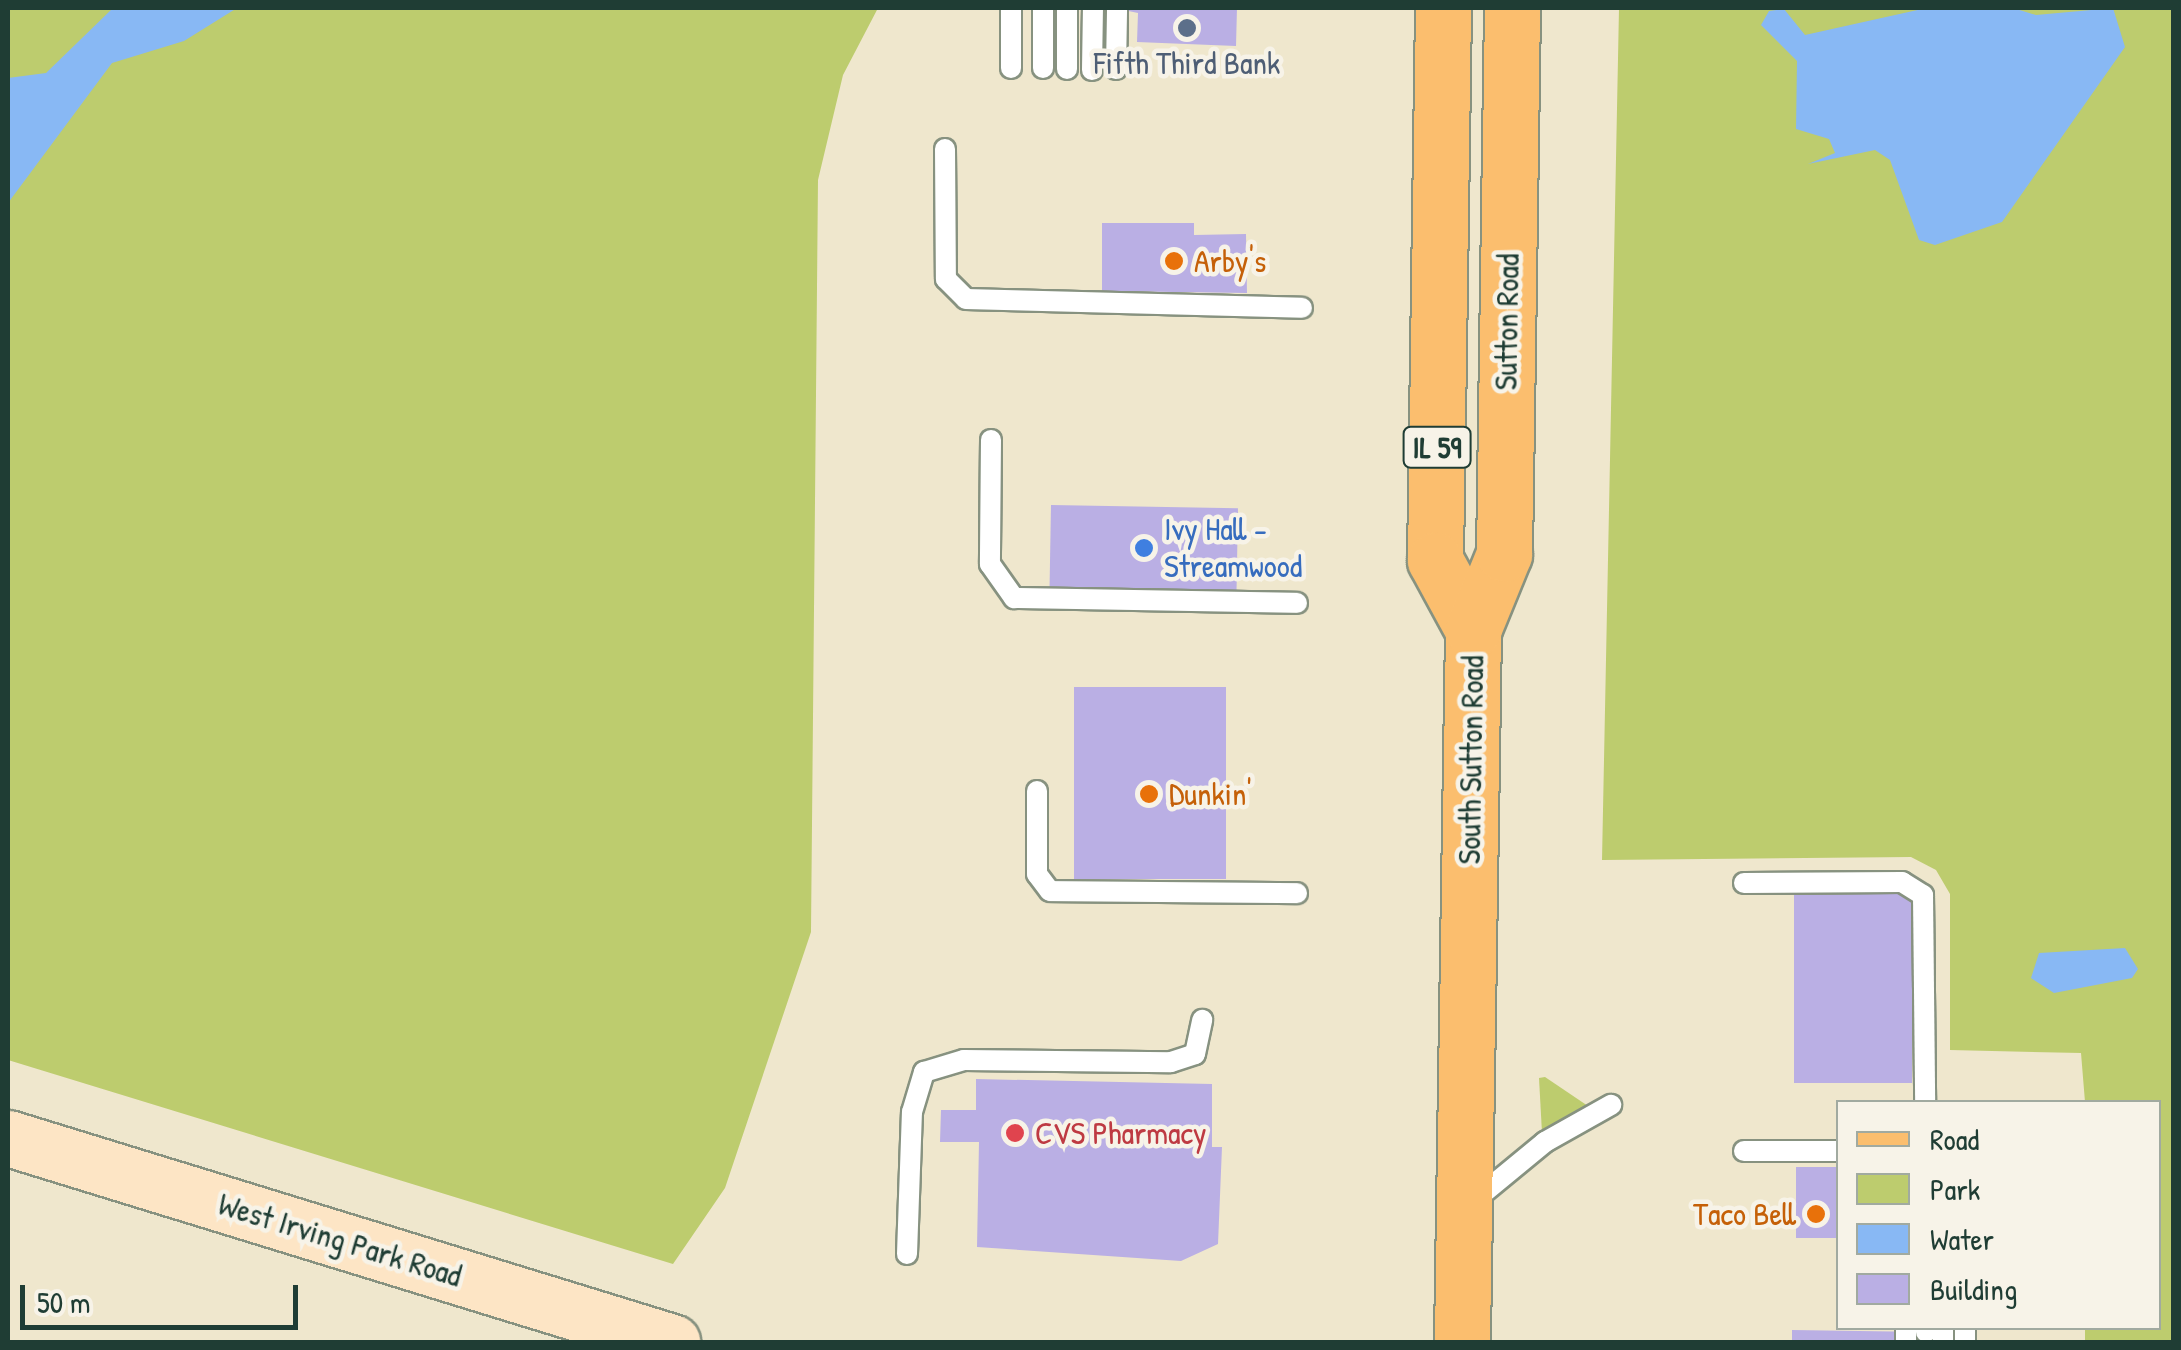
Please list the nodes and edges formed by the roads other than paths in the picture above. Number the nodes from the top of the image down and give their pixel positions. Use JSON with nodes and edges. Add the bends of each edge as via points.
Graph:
{"nodes":[{"id":1,"x":1012,"y":8,"type":"edge"},
{"id":2,"x":1043,"y":8,"type":"edge"},
{"id":3,"x":1067,"y":8,"type":"edge"},
{"id":4,"x":1093,"y":8,"type":"edge"},
{"id":5,"x":1443,"y":8,"type":"edge"},
{"id":6,"x":1512,"y":8,"type":"edge"},
{"id":7,"x":1117,"y":10,"type":"dead end"},
{"id":8,"x":1012,"y":68,"type":"dead end"},
{"id":9,"x":1043,"y":68,"type":"dead end"},
{"id":10,"x":1067,"y":69,"type":"dead end"},
{"id":11,"x":1116,"y":69,"type":"dead end"},
{"id":12,"x":1092,"y":70,"type":"dead end"},
{"id":13,"x":945,"y":149,"type":"dead end"},
{"id":14,"x":1302,"y":308,"type":"dead end"},
{"id":15,"x":991,"y":440,"type":"dead end"},
{"id":16,"x":1297,"y":603,"type":"dead end"},
{"id":17,"x":1473,"y":630,"type":"junction"},
{"id":18,"x":1037,"y":791,"type":"dead end"},
{"id":19,"x":1744,"y":883,"type":"dead end"},
{"id":20,"x":1297,"y":893,"type":"dead end"},
{"id":21,"x":1202,"y":1020,"type":"dead end"},
{"id":22,"x":1924,"y":1100,"type":"edge"},
{"id":23,"x":1611,"y":1105,"type":"dead end"},
{"id":24,"x":8,"y":1138,"type":"edge"},
{"id":25,"x":1744,"y":1150,"type":"dead end"},
{"id":26,"x":1836,"y":1151,"type":"edge"},
{"id":27,"x":1461,"y":1211,"type":"junction"},
{"id":28,"x":907,"y":1254,"type":"dead end"},
{"id":29,"x":1929,"y":1331,"type":"edge"},
{"id":30,"x":672,"y":1342,"type":"edge"},
{"id":31,"x":1462,"y":1342,"type":"edge"},
{"id":32,"x":1906,"y":1342,"type":"edge"}],
"edges":[{"from":1,"to":8,"type":"lane"},
{"from":2,"to":9,"type":"lane"},
{"from":3,"to":10,"type":"lane"},
{"from":4,"to":12,"type":"lane"},
{"from":5,"to":17,"type":"main road","name":"South Sutton Road","number":"IL 59","via":[[1435,560]]},
{"from":6,"to":17,"type":"main road","name":"Sutton Road","number":"IL 59","via":[[1504,554]]},
{"from":7,"to":11,"type":"lane"},
{"from":13,"to":14,"type":"lane","via":[[946,279],[966,299]]},
{"from":15,"to":16,"type":"lane","via":[[990,564],[1014,598]]},
{"from":17,"to":27,"type":"main road","name":"South Sutton Road","number":"IL 59"},
{"from":18,"to":20,"type":"lane","via":[[1037,874],[1050,891]]},
{"from":19,"to":22,"type":"lane","via":[[1902,882],[1923,895]]},
{"from":21,"to":28,"type":"lane","via":[[1195,1054],[1171,1062],[964,1060],[924,1072],[912,1112]]},
{"from":23,"to":27,"type":"lane","via":[[1546,1142]]},
{"from":24,"to":30,"type":"main road","name":"West Irving Park Road"},
{"from":25,"to":26,"type":"lane"},
{"from":27,"to":31,"type":"main road","name":"South Sutton Road","number":"IL 59"},
{"from":29,"to":32,"type":"lane"}]}
